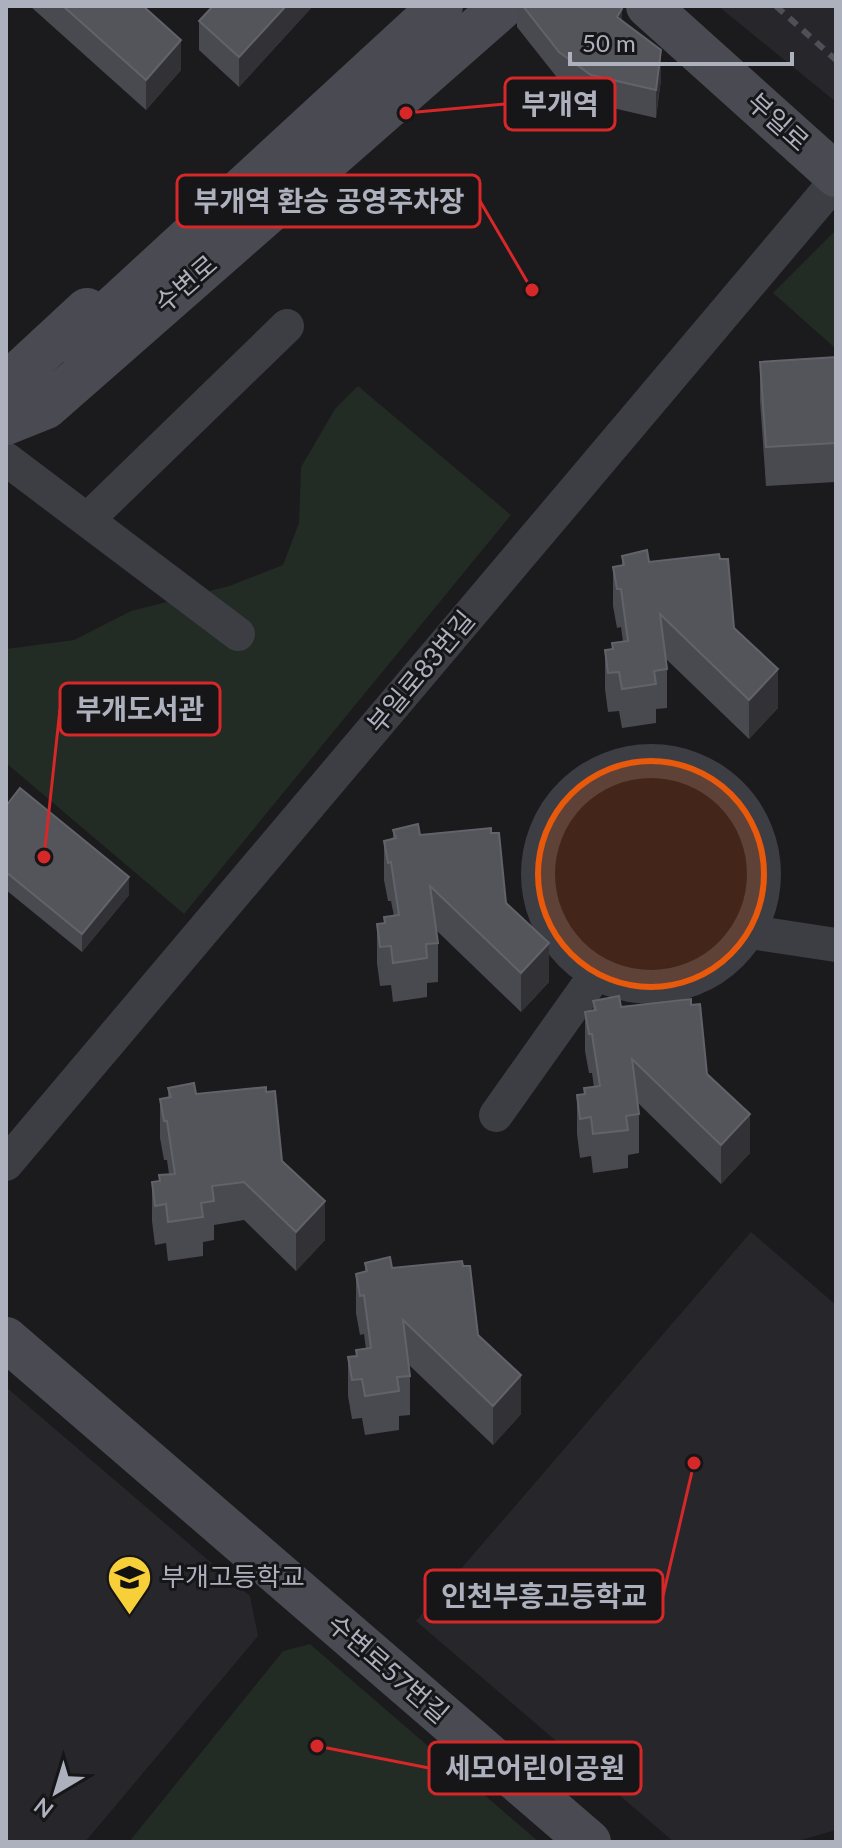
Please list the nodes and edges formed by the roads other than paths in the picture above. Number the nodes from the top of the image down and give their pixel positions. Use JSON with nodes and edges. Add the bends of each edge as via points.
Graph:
{"nodes":[{"id":1,"x":414,"y":6,"type":"edge"},
{"id":2,"x":441,"y":6,"type":"edge"},
{"id":3,"x":503,"y":6,"type":"edge"},
{"id":4,"x":648,"y":6,"type":"edge"},
{"id":5,"x":836,"y":175,"type":"edge"},
{"id":6,"x":836,"y":181,"type":"edge"},
{"id":7,"x":287,"y":326,"type":"dead end"},
{"id":8,"x":6,"y":385,"type":"edge"},
{"id":9,"x":6,"y":406,"type":"edge"},
{"id":10,"x":6,"y":423,"type":"edge"},
{"id":11,"x":6,"y":459,"type":"edge"},
{"id":12,"x":87,"y":520,"type":"junction"},
{"id":13,"x":238,"y":634,"type":"dead end"},
{"id":14,"x":750,"y":932,"type":"junction"},
{"id":15,"x":836,"y":945,"type":"edge"},
{"id":16,"x":596,"y":974,"type":"junction"},
{"id":17,"x":496,"y":1115,"type":"dead end"},
{"id":18,"x":6,"y":1164,"type":"edge"},
{"id":19,"x":6,"y":1339,"type":"edge"},
{"id":20,"x":589,"y":1842,"type":"edge"}],
"edges":[{"from":1,"to":8,"type":"street","name":"수변로"},
{"from":2,"to":9,"type":"street","name":"수변로"},
{"from":3,"to":10,"type":"street","name":"수변로","via":[[46,407]]},
{"from":4,"to":5,"type":"street","name":"부일로"},
{"from":6,"to":18,"type":"street","name":"부일로83번길"},
{"from":7,"to":12,"type":"street"},
{"from":11,"to":12,"type":"street"},
{"from":12,"to":13,"type":"street"},
{"from":14,"to":15,"type":"street"},
{"from":14,"to":16,"type":"street","via":[[728,959],[699,979],[665,988],[630,986]]},
{"from":14,"to":16,"type":"street","via":[[763,896],[764,857],[744,810],[728,790],[696,769],[658,760],[620,764],[585,781],[558,807],[541,842],[537,880],[545,918],[566,950]]},
{"from":16,"to":17,"type":"street"},
{"from":19,"to":20,"type":"street","name":"수변로57번길"}]}
